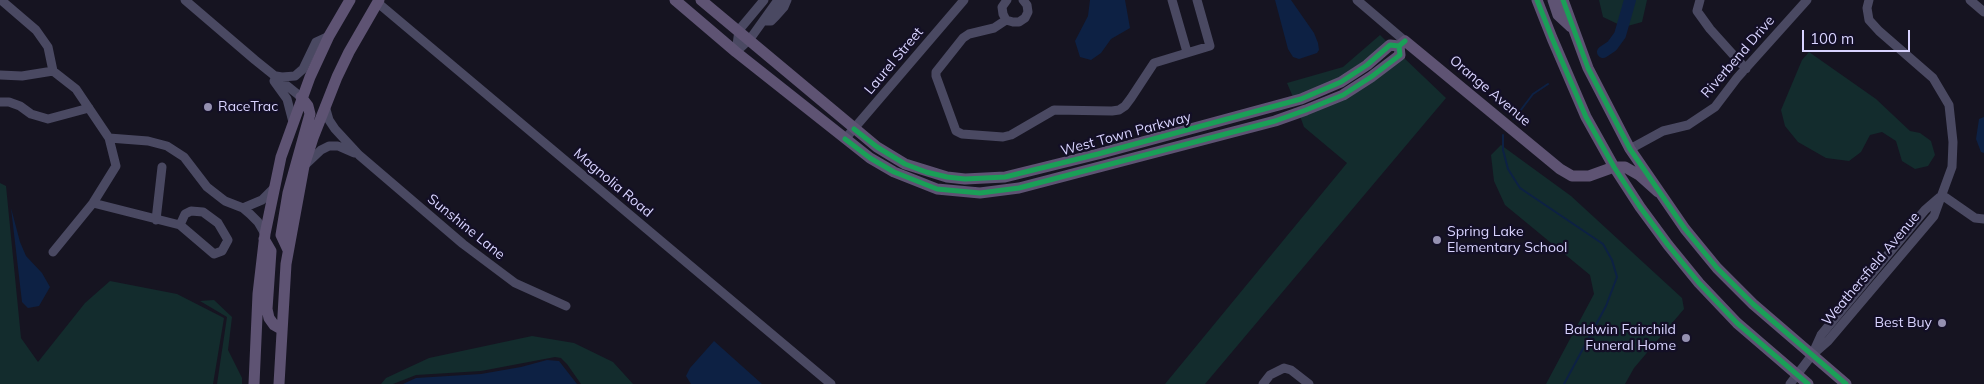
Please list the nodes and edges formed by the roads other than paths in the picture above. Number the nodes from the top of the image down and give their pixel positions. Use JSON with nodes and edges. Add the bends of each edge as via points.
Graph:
{"nodes":[{"id":1,"x":1,"y":0,"type":"edge"},
{"id":2,"x":185,"y":0,"type":"edge"},
{"id":3,"x":350,"y":0,"type":"edge"},
{"id":4,"x":675,"y":0,"type":"edge"},
{"id":5,"x":701,"y":0,"type":"edge"},
{"id":6,"x":764,"y":0,"type":"edge"},
{"id":7,"x":778,"y":0,"type":"edge"},
{"id":8,"x":787,"y":0,"type":"edge"},
{"id":9,"x":964,"y":0,"type":"edge"},
{"id":10,"x":1023,"y":0,"type":"edge"},
{"id":11,"x":1172,"y":0,"type":"edge"},
{"id":12,"x":1197,"y":0,"type":"edge"},
{"id":13,"x":1357,"y":0,"type":"edge"},
{"id":14,"x":1537,"y":0,"type":"edge"},
{"id":15,"x":1552,"y":0,"type":"edge"},
{"id":16,"x":1563,"y":0,"type":"edge"},
{"id":17,"x":1700,"y":0,"type":"edge"},
{"id":18,"x":1807,"y":0,"type":"edge"},
{"id":19,"x":1869,"y":0,"type":"edge"},
{"id":20,"x":1970,"y":0,"type":"edge"},
{"id":21,"x":378,"y":1,"type":"edge"},
{"id":22,"x":1004,"y":1,"type":"edge"},
{"id":23,"x":1984,"y":12,"type":"edge"},
{"id":24,"x":1006,"y":20,"type":"junction"},
{"id":25,"x":763,"y":22,"type":"junction"},
{"id":26,"x":1572,"y":28,"type":"junction"},
{"id":27,"x":739,"y":30,"type":"junction"},
{"id":28,"x":329,"y":36,"type":"junction"},
{"id":29,"x":750,"y":39,"type":"junction"},
{"id":30,"x":1402,"y":44,"type":"junction"},
{"id":31,"x":736,"y":52,"type":"junction"},
{"id":32,"x":1188,"y":52,"type":"junction"},
{"id":33,"x":255,"y":60,"type":"junction"},
{"id":34,"x":1746,"y":69,"type":"junction"},
{"id":35,"x":53,"y":71,"type":"junction"},
{"id":36,"x":0,"y":75,"type":"edge"},
{"id":37,"x":273,"y":75,"type":"junction"},
{"id":38,"x":301,"y":97,"type":"junction"},
{"id":39,"x":0,"y":102,"type":"edge"},
{"id":40,"x":325,"y":106,"type":"junction"},
{"id":41,"x":88,"y":108,"type":"junction"},
{"id":42,"x":292,"y":122,"type":"junction"},
{"id":43,"x":854,"y":129,"type":"junction"},
{"id":44,"x":109,"y":138,"type":"junction"},
{"id":45,"x":845,"y":140,"type":"junction"},
{"id":46,"x":1630,"y":149,"type":"junction"},
{"id":47,"x":359,"y":155,"type":"junction"},
{"id":48,"x":304,"y":166,"type":"junction"},
{"id":49,"x":162,"y":167,"type":"dead end"},
{"id":50,"x":1614,"y":167,"type":"junction"},
{"id":51,"x":273,"y":189,"type":"junction"},
{"id":52,"x":1658,"y":192,"type":"junction"},
{"id":53,"x":1942,"y":195,"type":"junction"},
{"id":54,"x":93,"y":203,"type":"junction"},
{"id":55,"x":244,"y":208,"type":"junction"},
{"id":56,"x":1984,"y":219,"type":"edge"},
{"id":57,"x":156,"y":220,"type":"junction"},
{"id":58,"x":180,"y":224,"type":"junction"},
{"id":59,"x":264,"y":237,"type":"junction"},
{"id":60,"x":288,"y":250,"type":"junction"},
{"id":61,"x":53,"y":252,"type":"dead end"},
{"id":62,"x":566,"y":306,"type":"dead end"},
{"id":63,"x":281,"y":329,"type":"junction"},
{"id":64,"x":1812,"y":355,"type":"junction"},
{"id":65,"x":1793,"y":379,"type":"edge"},
{"id":66,"x":254,"y":384,"type":"edge"},
{"id":67,"x":278,"y":384,"type":"edge"},
{"id":68,"x":831,"y":384,"type":"edge"},
{"id":69,"x":1263,"y":384,"type":"edge"},
{"id":70,"x":1309,"y":384,"type":"edge"},
{"id":71,"x":1808,"y":384,"type":"edge"},
{"id":72,"x":1846,"y":384,"type":"edge"}],
"edges":[{"from":1,"to":35,"type":"street","via":[[36,30],[48,47]]},
{"from":2,"to":33,"type":"street"},
{"from":3,"to":28,"type":"main road"},
{"from":4,"to":31,"type":"main road","name":"West Town Parkway"},
{"from":5,"to":27,"type":"main road","name":"West Town Parkway"},
{"from":6,"to":27,"type":"street"},
{"from":7,"to":25,"type":"street"},
{"from":8,"to":25,"type":"street","via":[[771,21]]},
{"from":9,"to":43,"type":"street","name":"Laurel Street"},
{"from":10,"to":24,"type":"street","via":[[1028,12],[1025,18],[1019,22]]},
{"from":11,"to":32,"type":"street"},
{"from":12,"to":32,"type":"street","via":[[1210,46]]},
{"from":13,"to":30,"type":"street","name":"Orange Avenue"},
{"from":14,"to":50,"type":"main road","via":[[1586,117]]},
{"from":15,"to":26,"type":"main road","via":[[1558,15]]},
{"from":16,"to":26,"type":"main road"},
{"from":17,"to":34,"type":"street","via":[[1697,11]]},
{"from":18,"to":34,"type":"street","name":"Riverbend Drive"},
{"from":19,"to":53,"type":"street","name":"Weathersfield Avenue","via":[[1869,20],[1878,32],[1933,78],[1949,105],[1952,168]]},
{"from":20,"to":23,"type":"street"},
{"from":21,"to":40,"type":"main road","via":[[349,52]]},
{"from":21,"to":68,"type":"street","name":"Magnolia Road"},
{"from":22,"to":24,"type":"street","via":[[1002,7]]},
{"from":24,"to":32,"type":"street","via":[[994,28],[963,38],[936,72],[956,131],[962,134],[1011,135],[1054,110],[1118,110],[1125,106],[1154,63]]},
{"from":25,"to":29,"type":"street"},
{"from":26,"to":46,"type":"main road","via":[[1588,68]]},
{"from":27,"to":29,"type":"main road","name":"West Town Parkway"},
{"from":27,"to":31,"type":"street"},
{"from":28,"to":37,"type":"street","via":[[316,42],[303,68],[295,76]]},
{"from":28,"to":38,"type":"main road"},
{"from":29,"to":31,"type":"street"},
{"from":29,"to":43,"type":"main road","name":"West Town Parkway"},
{"from":30,"to":43,"type":"main road","name":"West Town Parkway","via":[[1390,45],[1368,65],[1341,82],[1301,99],[1005,177],[965,179],[926,172],[905,164]]},
{"from":30,"to":45,"type":"main road","name":"West Town Parkway","via":[[1400,55],[1371,77],[1343,95],[1306,110],[1275,121],[1018,188],[980,193],[937,189],[894,172]]},
{"from":30,"to":50,"type":"main road","name":"Orange Avenue","via":[[1572,176],[1589,176]]},
{"from":31,"to":45,"type":"main road","name":"West Town Parkway"},
{"from":33,"to":37,"type":"street"},
{"from":33,"to":42,"type":"street","via":[[287,99]]},
{"from":34,"to":46,"type":"street","name":"Riverbend Drive","via":[[1715,108],[1688,125],[1662,132]]},
{"from":35,"to":36,"type":"street","via":[[22,76]]},
{"from":35,"to":41,"type":"street","via":[[76,89]]},
{"from":37,"to":38,"type":"street"},
{"from":38,"to":42,"type":"main road"},
{"from":38,"to":60,"type":"main road","via":[[310,114],[290,184],[281,235]]},
{"from":39,"to":41,"type":"street","via":[[20,106],[31,114],[48,119]]},
{"from":40,"to":47,"type":"street","name":"Sunshine Lane","via":[[335,129]]},
{"from":40,"to":48,"type":"main road"},
{"from":41,"to":44,"type":"street"},
{"from":42,"to":51,"type":"main road"},
{"from":43,"to":45,"type":"street","name":"Laurel Street"},
{"from":44,"to":54,"type":"street","via":[[116,166]]},
{"from":44,"to":55,"type":"street","via":[[167,146],[184,157],[207,187],[225,201]]},
{"from":46,"to":52,"type":"main road"},
{"from":47,"to":48,"type":"street","name":"Sunshine Lane","via":[[329,146]]},
{"from":47,"to":62,"type":"street","name":"Sunshine Lane","via":[[463,244],[515,282]]},
{"from":48,"to":60,"type":"main road"},
{"from":49,"to":57,"type":"street"},
{"from":50,"to":52,"type":"main road","via":[[1625,167]]},
{"from":50,"to":65,"type":"main road","via":[[1662,237],[1699,283]]},
{"from":51,"to":55,"type":"street","via":[[262,200]]},
{"from":51,"to":59,"type":"main road"},
{"from":52,"to":64,"type":"main road","via":[[1717,268]]},
{"from":53,"to":56,"type":"street","via":[[1975,218]]},
{"from":53,"to":64,"type":"street","name":"Weathersfield Avenue","via":[[1925,210],[1821,335]]},
{"from":54,"to":57,"type":"street"},
{"from":54,"to":61,"type":"street"},
{"from":55,"to":59,"type":"street","via":[[258,222]]},
{"from":57,"to":58,"type":"street"},
{"from":58,"to":58,"type":"street","via":[[214,254],[222,251],[228,240],[218,223],[204,212],[185,214]]},
{"from":59,"to":63,"type":"main road","via":[[271,251],[267,309],[269,318]]},
{"from":59,"to":66,"type":"main road"},
{"from":60,"to":63,"type":"main road"},
{"from":63,"to":67,"type":"main road"},
{"from":64,"to":65,"type":"street","name":"Weathersfield Avenue"},
{"from":64,"to":72,"type":"main road"},
{"from":65,"to":71,"type":"main road"},
{"from":69,"to":70,"type":"street","via":[[1277,370],[1284,368]]}]}
